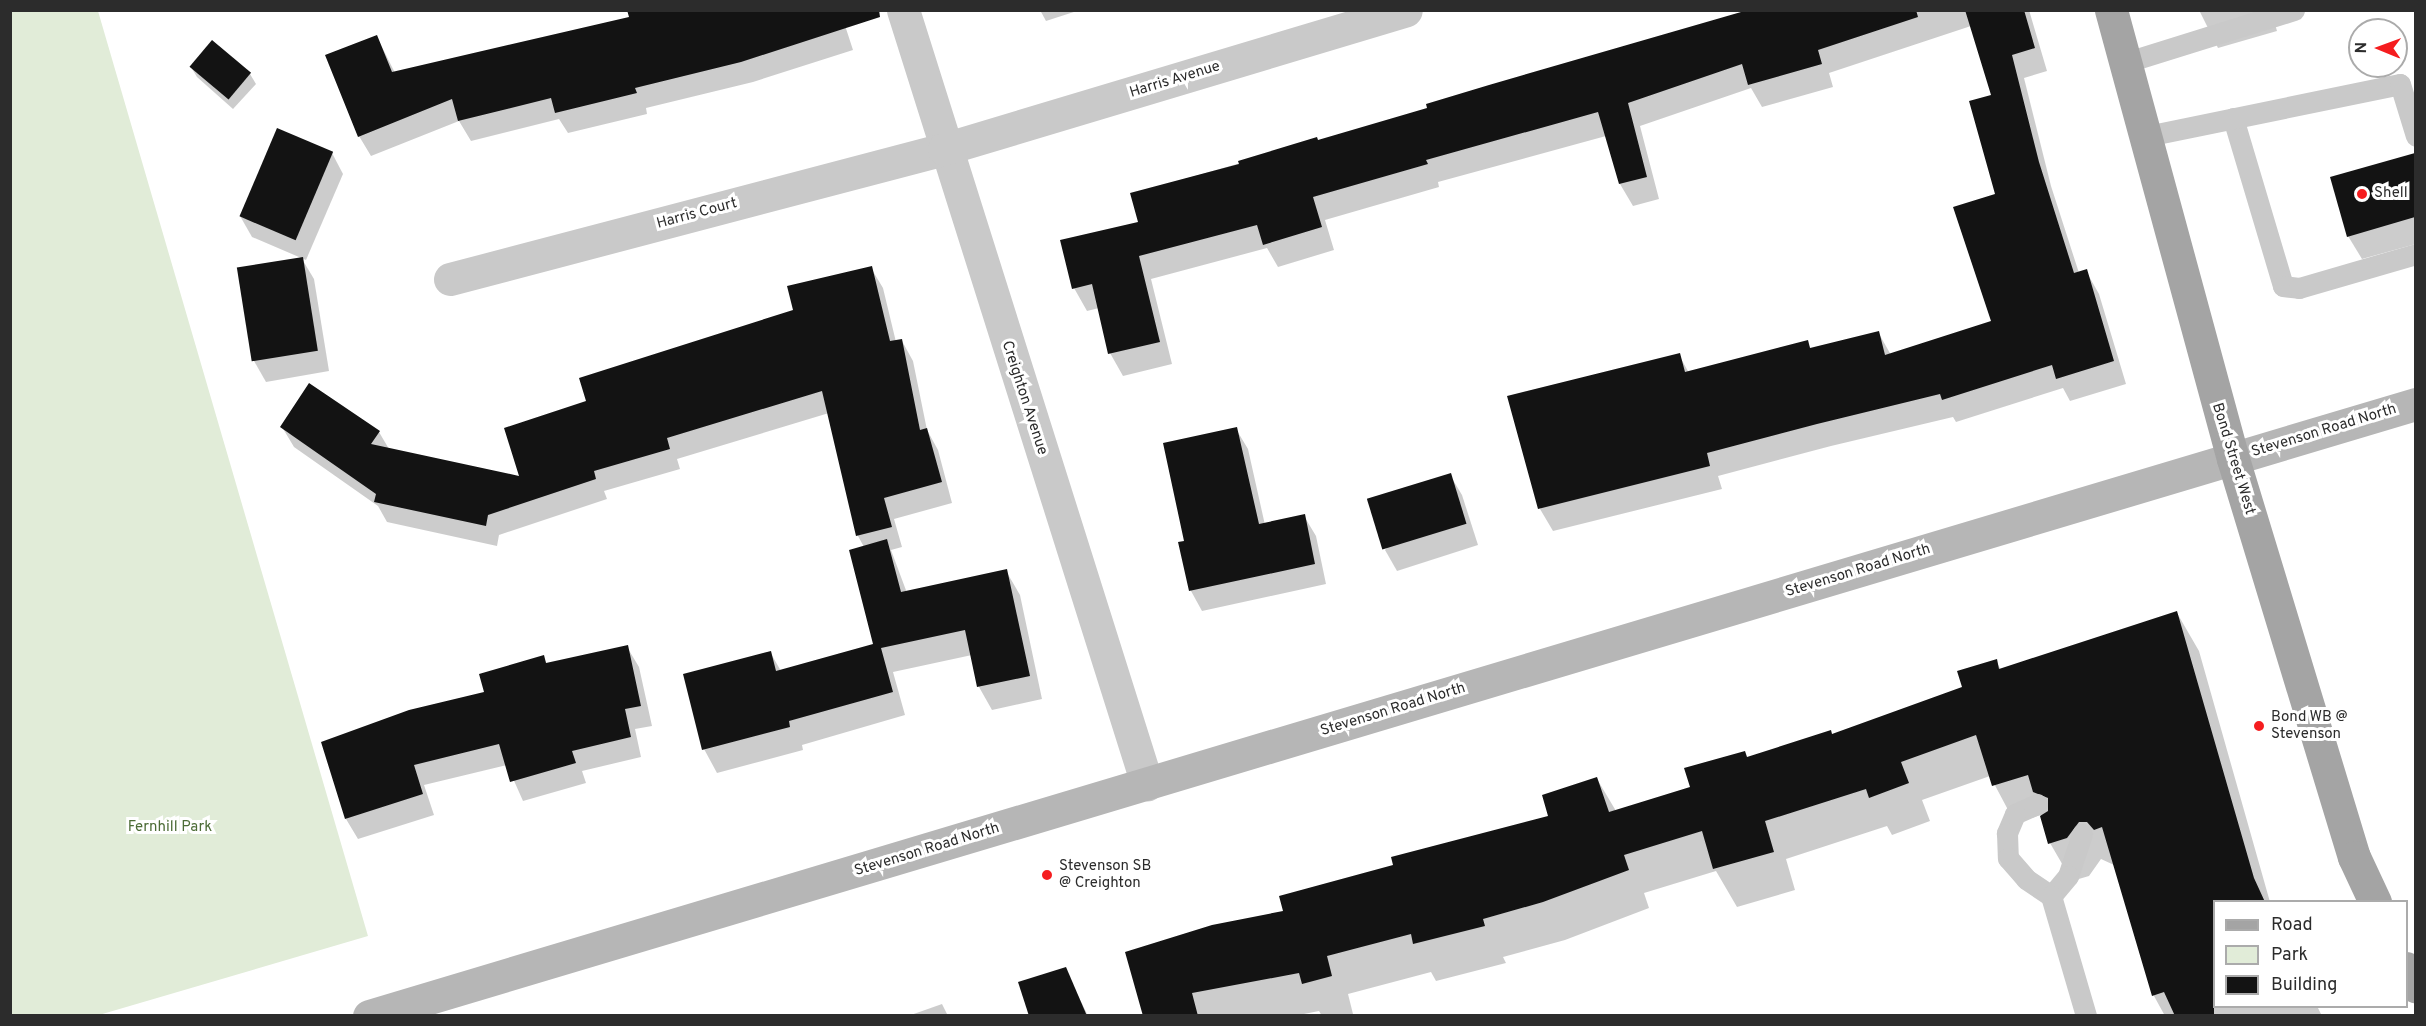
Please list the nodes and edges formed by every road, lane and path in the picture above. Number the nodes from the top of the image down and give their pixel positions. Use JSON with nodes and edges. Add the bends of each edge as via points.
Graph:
{"nodes":[{"id":1,"x":903,"y":10,"type":"edge"},
{"id":2,"x":1406,"y":10,"type":"edge"},
{"id":3,"x":2111,"y":10,"type":"edge"},
{"id":4,"x":2294,"y":10,"type":"edge"},
{"id":5,"x":2124,"y":63,"type":"junction"},
{"id":6,"x":2408,"y":81,"type":"edge"},
{"id":7,"x":2233,"y":118,"type":"junction"},
{"id":8,"x":2147,"y":136,"type":"junction"},
{"id":9,"x":2415,"y":136,"type":"edge"},
{"id":10,"x":944,"y":150,"type":"junction"},
{"id":11,"x":2415,"y":254,"type":"edge"},
{"id":12,"x":450,"y":279,"type":"dead end"},
{"id":13,"x":2415,"y":404,"type":"edge"},
{"id":14,"x":2233,"y":459,"type":"junction"},
{"id":15,"x":1147,"y":784,"type":"junction"},
{"id":16,"x":2037,"y":804,"type":"dead end"},
{"id":17,"x":2082,"y":834,"type":"dead end"},
{"id":18,"x":2051,"y":896,"type":"junction"},
{"id":19,"x":2374,"y":900,"type":"edge"},
{"id":20,"x":2408,"y":972,"type":"edge"},
{"id":21,"x":2415,"y":987,"type":"edge"},
{"id":22,"x":369,"y":1016,"type":"edge"},
{"id":23,"x":2086,"y":1016,"type":"edge"}],
"edges":[{"from":1,"to":10,"type":"street","name":"Creighton Avenue"},
{"from":2,"to":10,"type":"street","name":"Harris Avenue"},
{"from":3,"to":5,"type":"main road","name":"Bond Street West"},
{"from":4,"to":5,"type":"lane"},
{"from":5,"to":8,"type":"main road","name":"Bond Street West"},
{"from":6,"to":7,"type":"lane"},
{"from":6,"to":9,"type":"lane"},
{"from":7,"to":8,"type":"lane"},
{"from":7,"to":11,"type":"lane","via":[[2283,286],[2299,288]]},
{"from":8,"to":14,"type":"main road","name":"Bond Street West"},
{"from":10,"to":12,"type":"street","name":"Harris Court"},
{"from":10,"to":15,"type":"street","name":"Creighton Avenue"},
{"from":13,"to":14,"type":"main road","name":"Stevenson Road North"},
{"from":14,"to":15,"type":"main road","name":"Stevenson Road North"},
{"from":14,"to":19,"type":"main road","name":"Bond Street West","via":[[2354,857]]},
{"from":15,"to":22,"type":"main road","name":"Stevenson Road North"},
{"from":16,"to":18,"type":"lane","via":[[2015,814],[2007,833],[2008,858],[2026,879]]},
{"from":17,"to":18,"type":"lane","via":[[2068,876]]},
{"from":18,"to":23,"type":"lane"},
{"from":20,"to":21,"type":"main road"}]}
